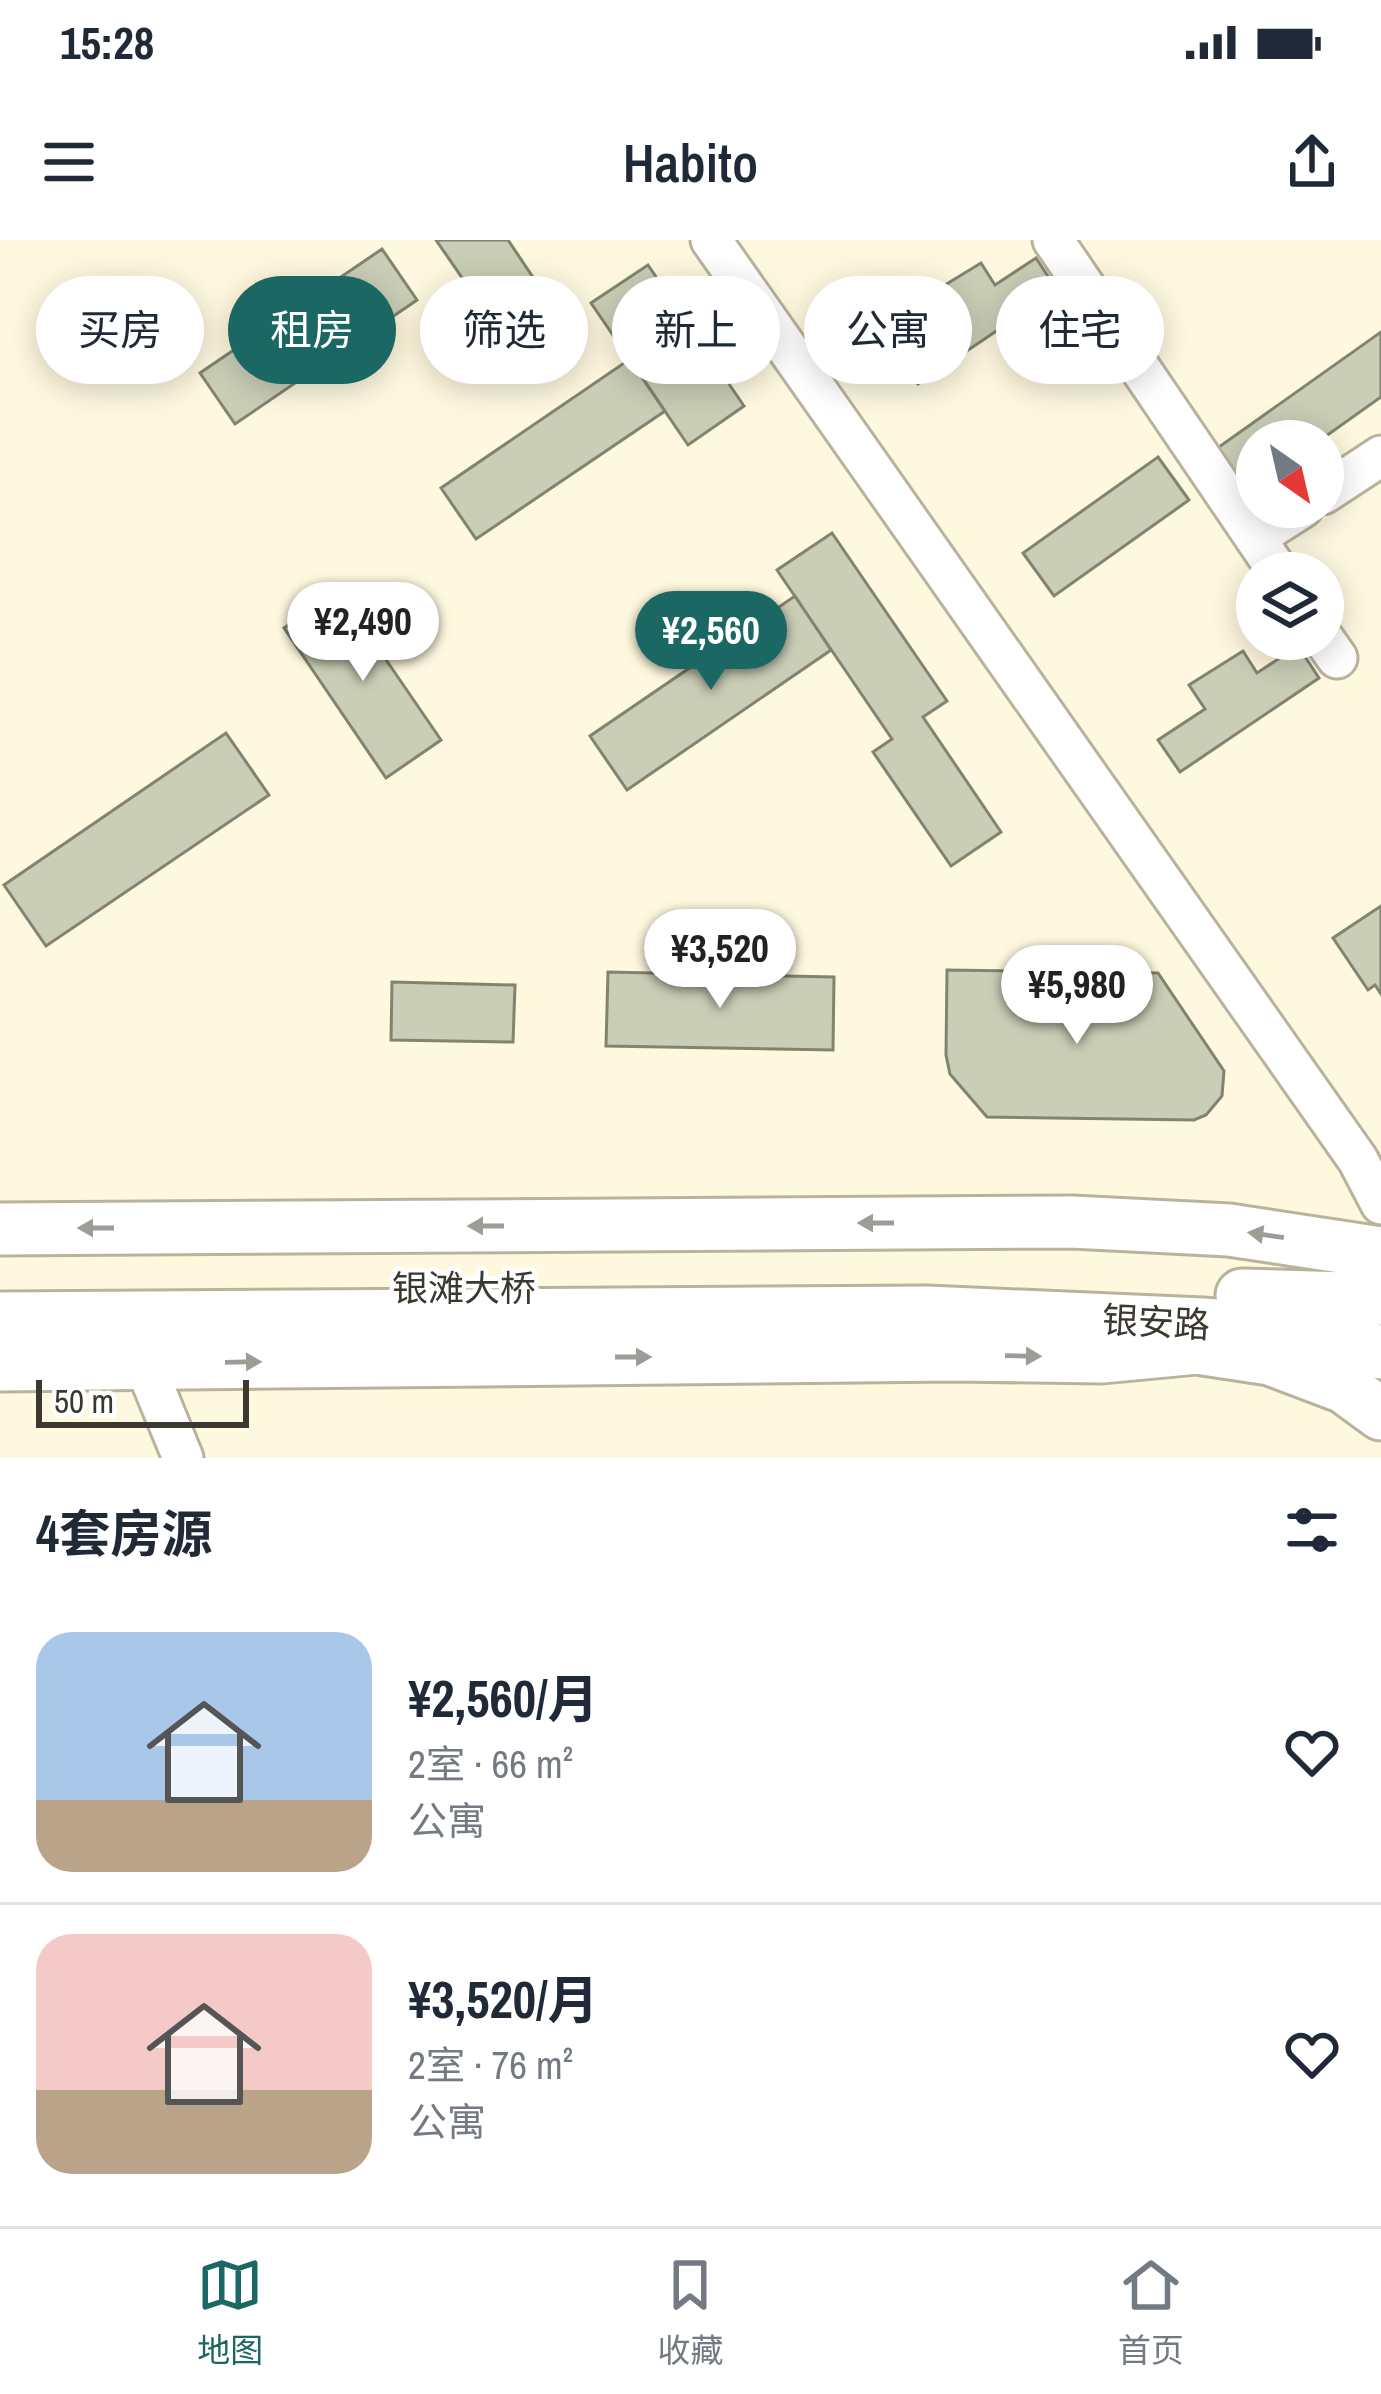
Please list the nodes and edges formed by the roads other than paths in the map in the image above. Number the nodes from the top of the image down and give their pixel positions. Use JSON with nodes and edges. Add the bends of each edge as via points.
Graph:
{"nodes":[{"id":1,"x":710,"y":240,"type":"edge"},
{"id":2,"x":1053,"y":240,"type":"edge"},
{"id":3,"x":1381,"y":456,"type":"edge"},
{"id":4,"x":1344,"y":480,"type":"edge"},
{"id":5,"x":1270,"y":528,"type":"edge"},
{"id":6,"x":1255,"y":538,"type":"junction"},
{"id":7,"x":1265,"y":552,"type":"edge"},
{"id":8,"x":1381,"y":1204,"type":"edge"},
{"id":9,"x":0,"y":1229,"type":"edge"},
{"id":10,"x":1381,"y":1253,"type":"edge"},
{"id":11,"x":0,"y":1291,"type":"edge"},
{"id":12,"x":928,"y":1299,"type":"junction"},
{"id":13,"x":1381,"y":1299,"type":"edge"},
{"id":14,"x":0,"y":1318,"type":"edge"},
{"id":15,"x":1381,"y":1353,"type":"edge"},
{"id":16,"x":144,"y":1363,"type":"junction"},
{"id":17,"x":0,"y":1365,"type":"edge"},
{"id":18,"x":1381,"y":1414,"type":"edge"},
{"id":19,"x":182,"y":1458,"type":"edge"}],
"edges":[{"from":1,"to":8,"type":"street","via":[[1358,1160]]},
{"from":2,"to":6,"type":"street"},
{"from":3,"to":4,"type":"street"},
{"from":5,"to":6,"type":"street"},
{"from":6,"to":7,"type":"street"},
{"from":10,"to":9,"type":"main road","one_way":true,"via":[[1229,1230],[1072,1222]]},
{"from":11,"to":12,"type":"main road","name":"银滩大桥"},
{"from":12,"to":13,"type":"main road","name":"银安路"},
{"from":12,"to":14,"type":"main road","name":"银滩大桥"},
{"from":12,"to":15,"type":"main road","name":"银安路","via":[[1337,1335]]},
{"from":16,"to":17,"type":"main road"},
{"from":16,"to":18,"type":"main road","one_way":true,"via":[[1102,1357],[1197,1348],[1270,1359],[1344,1387]]},
{"from":16,"to":19,"type":"street"}]}
